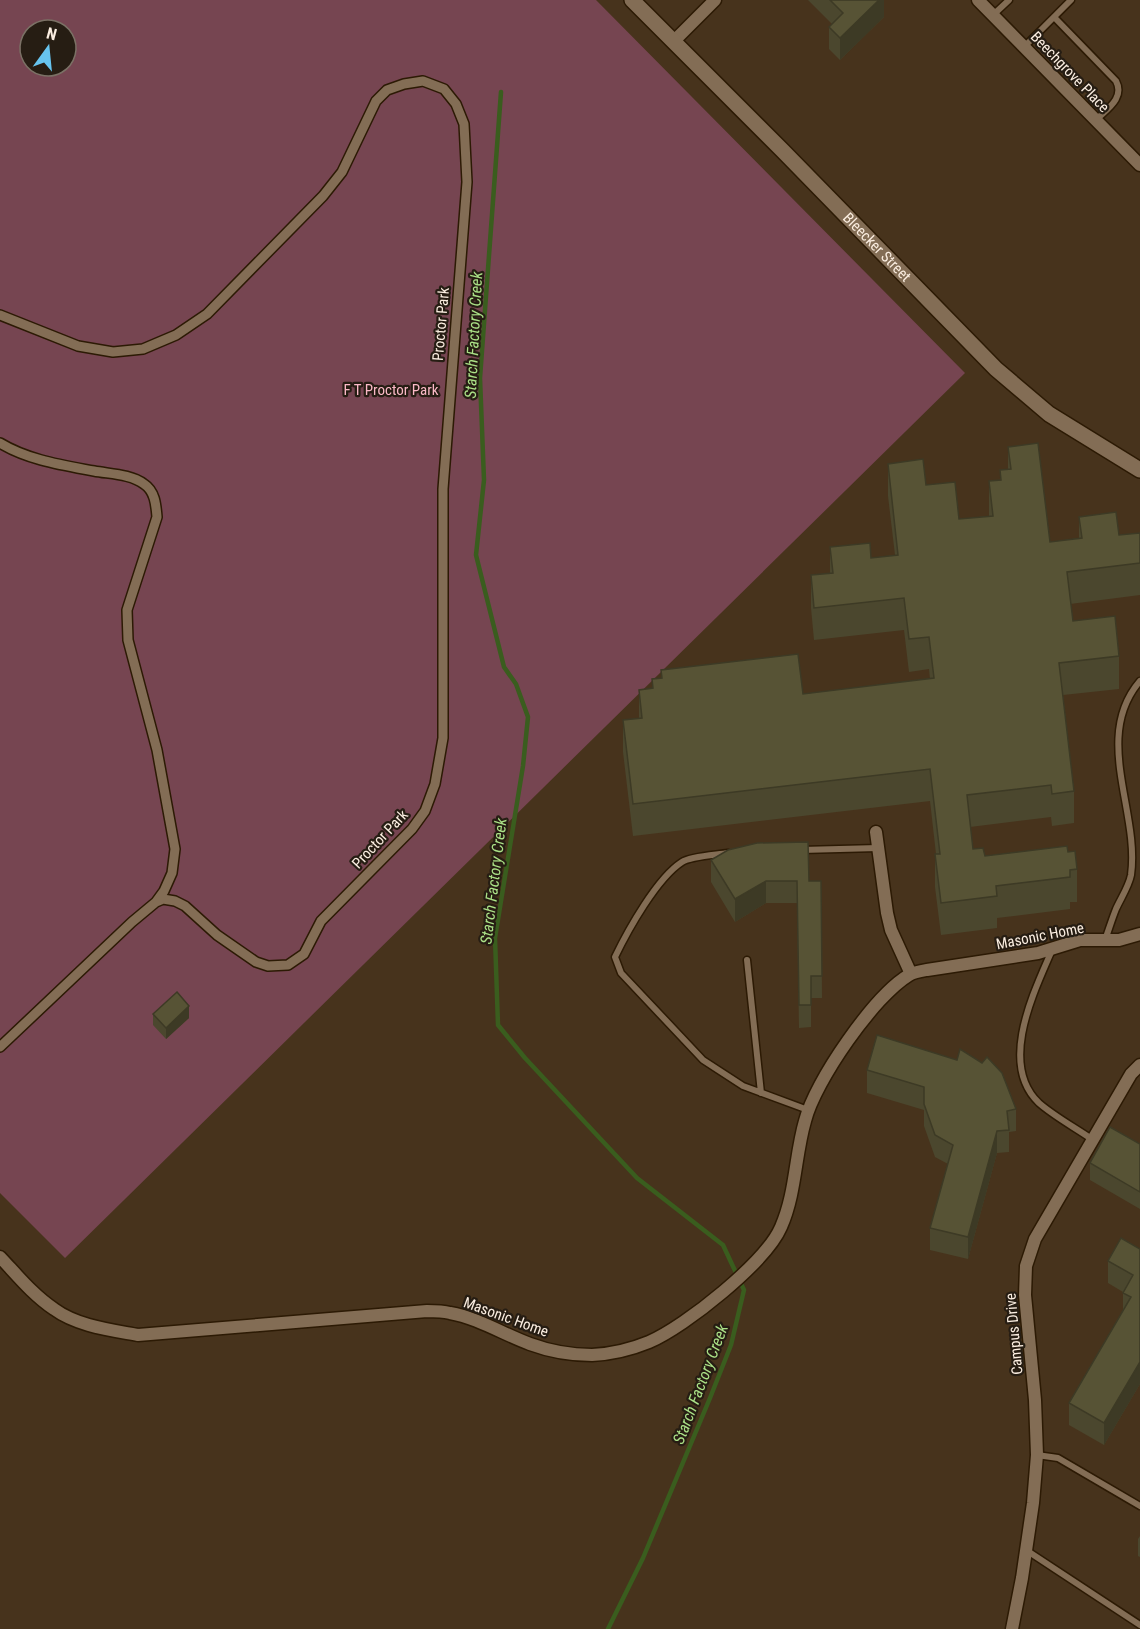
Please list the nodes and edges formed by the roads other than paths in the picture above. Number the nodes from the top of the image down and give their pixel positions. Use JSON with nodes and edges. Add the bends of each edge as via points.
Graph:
{"nodes":[{"id":1,"x":632,"y":0,"type":"edge"},
{"id":2,"x":715,"y":0,"type":"edge"},
{"id":3,"x":978,"y":0,"type":"edge"},
{"id":4,"x":1009,"y":0,"type":"edge"},
{"id":5,"x":1071,"y":0,"type":"edge"},
{"id":6,"x":993,"y":15,"type":"junction"},
{"id":7,"x":1054,"y":17,"type":"junction"},
{"id":8,"x":673,"y":42,"type":"junction"},
{"id":9,"x":1024,"y":47,"type":"junction"},
{"id":10,"x":1096,"y":120,"type":"junction"},
{"id":11,"x":1140,"y":165,"type":"edge"},
{"id":12,"x":0,"y":315,"type":"edge"},
{"id":13,"x":0,"y":443,"type":"edge"},
{"id":14,"x":1140,"y":470,"type":"edge"},
{"id":15,"x":1140,"y":681,"type":"edge"},
{"id":16,"x":876,"y":832,"type":"dead end"},
{"id":17,"x":878,"y":848,"type":"junction"},
{"id":18,"x":798,"y":850,"type":"edge"},
{"id":19,"x":740,"y":852,"type":"edge"},
{"id":20,"x":156,"y":902,"type":"junction"},
{"id":21,"x":1140,"y":934,"type":"edge"},
{"id":22,"x":1105,"y":940,"type":"junction"},
{"id":23,"x":1052,"y":949,"type":"junction"},
{"id":24,"x":747,"y":960,"type":"dead end"},
{"id":25,"x":910,"y":974,"type":"junction"},
{"id":26,"x":0,"y":1047,"type":"edge"},
{"id":27,"x":1140,"y":1065,"type":"edge"},
{"id":28,"x":761,"y":1093,"type":"junction"},
{"id":29,"x":808,"y":1110,"type":"junction"},
{"id":30,"x":1093,"y":1140,"type":"junction"},
{"id":31,"x":0,"y":1257,"type":"edge"},
{"id":32,"x":1037,"y":1455,"type":"junction"},
{"id":33,"x":1140,"y":1506,"type":"edge"},
{"id":34,"x":1026,"y":1550,"type":"junction"},
{"id":35,"x":1140,"y":1625,"type":"edge"},
{"id":36,"x":1012,"y":1629,"type":"edge"}],
"edges":[{"from":1,"to":8,"type":"street","name":"Bleecker Street"},
{"from":2,"to":8,"type":"street"},
{"from":3,"to":6,"type":"street","name":"Beechgrove Place"},
{"from":4,"to":6,"type":"lane"},
{"from":5,"to":7,"type":"lane"},
{"from":6,"to":9,"type":"street","name":"Beechgrove Place"},
{"from":7,"to":9,"type":"lane"},
{"from":7,"to":10,"type":"lane","via":[[1119,88],[1119,96]]},
{"from":8,"to":14,"type":"street","name":"Bleecker Street","via":[[996,369],[1048,414]]},
{"from":9,"to":10,"type":"street","name":"Beechgrove Place"},
{"from":10,"to":11,"type":"street","name":"Beechgrove Place"},
{"from":12,"to":20,"type":"street","name":"Proctor Park","via":[[78,346],[113,352],[143,349],[176,335],[207,314],[323,196],[342,172],[376,100],[387,90],[423,81],[444,89],[456,104],[464,124],[467,182],[443,489],[443,738],[431,793],[412,829],[321,921],[304,954],[288,965],[256,962],[185,906],[164,899]]},
{"from":13,"to":20,"type":"street","via":[[58,464],[144,483],[156,505],[157,518],[127,610],[128,640],[157,750],[175,849],[172,873]]},
{"from":15,"to":22,"type":"lane","via":[[1122,716],[1119,744],[1133,841],[1131,875]]},
{"from":16,"to":17,"type":"street"},
{"from":17,"to":18,"type":"lane"},
{"from":17,"to":25,"type":"street","via":[[891,930]]},
{"from":19,"to":28,"type":"lane","via":[[683,861],[665,878],[615,957],[621,973],[703,1060]]},
{"from":20,"to":26,"type":"street"},
{"from":21,"to":22,"type":"street","name":"Masonic Home"},
{"from":22,"to":23,"type":"street","name":"Masonic Home","via":[[1080,940]]},
{"from":23,"to":25,"type":"street","name":"Masonic Home"},
{"from":23,"to":30,"type":"lane","via":[[1020,1038],[1025,1082],[1039,1102]]},
{"from":24,"to":28,"type":"lane"},
{"from":25,"to":29,"type":"street","name":"Masonic Home","via":[[888,992],[848,1039]]},
{"from":27,"to":30,"type":"street","name":"Campus Drive"},
{"from":28,"to":29,"type":"lane"},
{"from":29,"to":31,"type":"street","name":"Masonic Home","via":[[789,1206],[769,1248],[697,1312],[651,1341],[618,1352],[592,1355],[531,1345],[451,1313],[427,1311],[138,1335],[69,1318],[35,1294]]},
{"from":30,"to":32,"type":"street","name":"Campus Drive","via":[[1035,1239],[1026,1266]]},
{"from":32,"to":33,"type":"lane","via":[[1058,1458]]},
{"from":32,"to":34,"type":"street","name":"Campus Drive"},
{"from":34,"to":35,"type":"lane"},
{"from":34,"to":36,"type":"street","name":"Campus Drive"}]}
